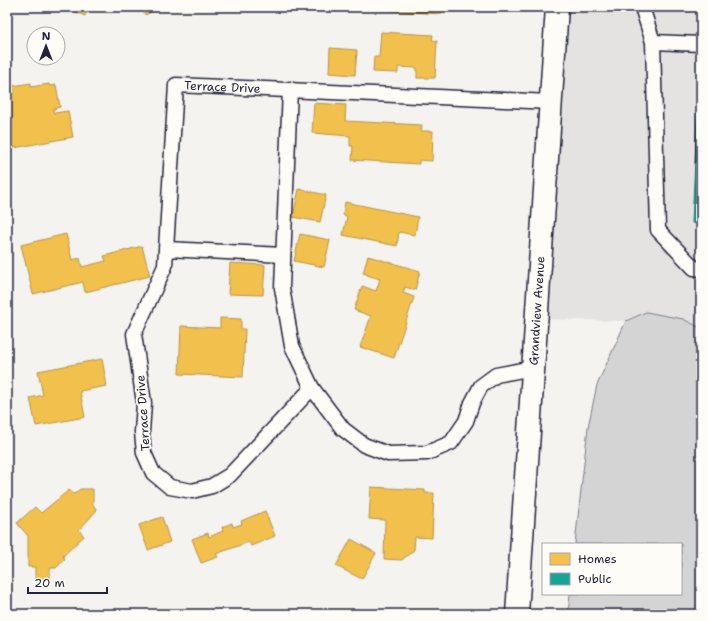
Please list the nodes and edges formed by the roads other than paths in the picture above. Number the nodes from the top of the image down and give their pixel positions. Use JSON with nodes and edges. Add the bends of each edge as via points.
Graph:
{"nodes":[{"id":1,"x":557,"y":7,"type":"edge"},
{"id":2,"x":642,"y":7,"type":"edge"},
{"id":3,"x":653,"y":42,"type":"junction"},
{"id":4,"x":701,"y":44,"type":"edge"},
{"id":5,"x":290,"y":89,"type":"junction"},
{"id":6,"x":550,"y":102,"type":"junction"},
{"id":7,"x":167,"y":249,"type":"junction"},
{"id":8,"x":283,"y":255,"type":"junction"},
{"id":9,"x":701,"y":269,"type":"edge"},
{"id":10,"x":533,"y":368,"type":"junction"},
{"id":11,"x":312,"y":388,"type":"junction"},
{"id":12,"x":517,"y":614,"type":"edge"}],
"edges":[{"from":1,"to":6,"type":"main road","name":"Grandview Avenue"},
{"from":2,"to":3,"type":"lane"},
{"from":3,"to":4,"type":"lane"},
{"from":3,"to":9,"type":"lane","via":[[658,230],[694,268]]},
{"from":5,"to":6,"type":"lane","name":"Terrace Drive"},
{"from":5,"to":7,"type":"lane","name":"Terrace Drive","via":[[176,84]]},
{"from":5,"to":8,"type":"lane"},
{"from":6,"to":10,"type":"main road","name":"Grandview Avenue"},
{"from":7,"to":8,"type":"lane"},
{"from":7,"to":11,"type":"lane","name":"Terrace Drive","via":[[165,266],[134,334],[144,403],[144,453],[153,473],[170,487],[192,491],[212,486],[230,475]]},
{"from":8,"to":11,"type":"lane","via":[[282,288],[292,346]]},
{"from":10,"to":11,"type":"lane","via":[[496,375],[481,386],[466,421],[451,443],[427,453],[388,454],[364,445],[343,429]]},
{"from":10,"to":12,"type":"main road","name":"Grandview Avenue"}]}
